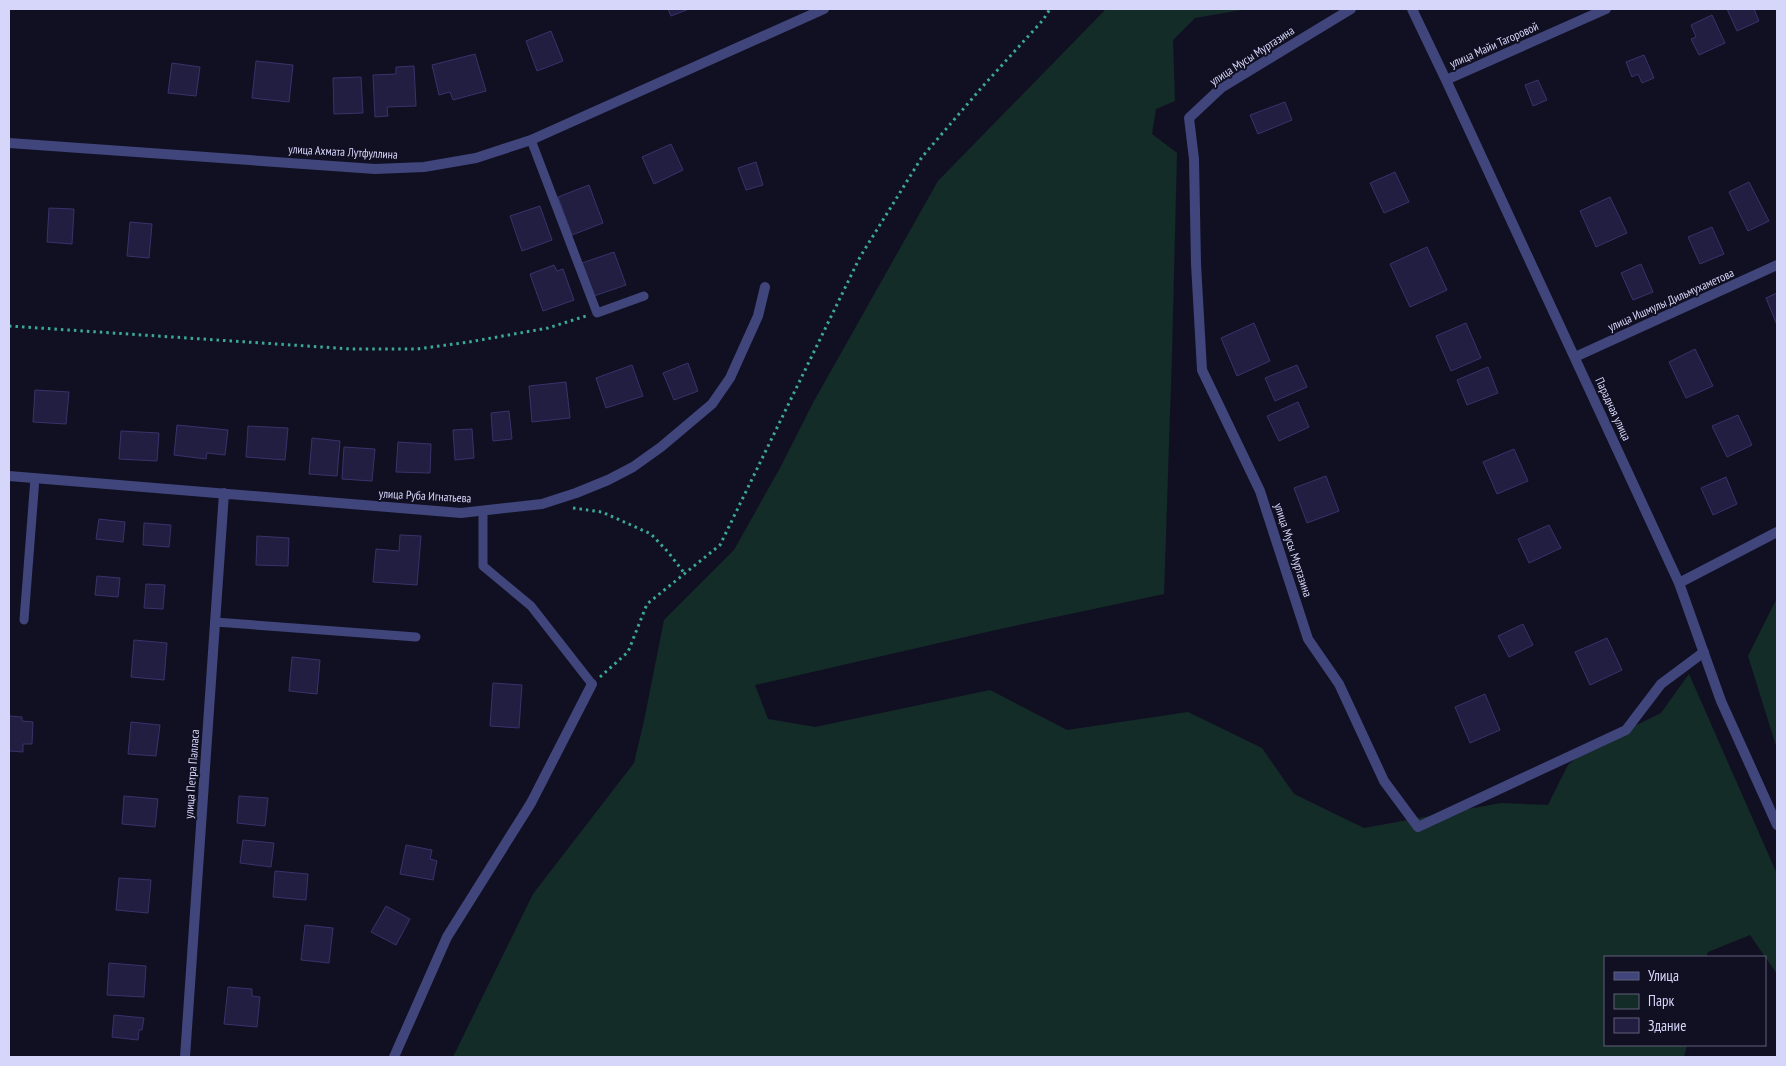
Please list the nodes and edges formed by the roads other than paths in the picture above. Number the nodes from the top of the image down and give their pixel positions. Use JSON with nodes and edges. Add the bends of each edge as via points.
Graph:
{"nodes":[{"id":1,"x":824,"y":9,"type":"edge"},
{"id":2,"x":1351,"y":9,"type":"edge"},
{"id":3,"x":1412,"y":9,"type":"edge"},
{"id":4,"x":1606,"y":9,"type":"edge"},
{"id":5,"x":1446,"y":80,"type":"junction"},
{"id":6,"x":531,"y":140,"type":"junction"},
{"id":7,"x":9,"y":143,"type":"edge"},
{"id":8,"x":1777,"y":265,"type":"edge"},
{"id":9,"x":765,"y":287,"type":"dead end"},
{"id":10,"x":644,"y":296,"type":"dead end"},
{"id":11,"x":1575,"y":357,"type":"junction"},
{"id":12,"x":9,"y":476,"type":"edge"},
{"id":13,"x":35,"y":478,"type":"junction"},
{"id":14,"x":224,"y":493,"type":"junction"},
{"id":15,"x":483,"y":511,"type":"junction"},
{"id":16,"x":1777,"y":532,"type":"edge"},
{"id":17,"x":1679,"y":583,"type":"junction"},
{"id":18,"x":24,"y":620,"type":"dead end"},
{"id":19,"x":215,"y":622,"type":"junction"},
{"id":20,"x":416,"y":637,"type":"dead end"},
{"id":21,"x":1704,"y":652,"type":"junction"},
{"id":22,"x":592,"y":684,"type":"joint"},
{"id":23,"x":1777,"y":825,"type":"edge"},
{"id":24,"x":185,"y":1057,"type":"edge"},
{"id":25,"x":394,"y":1057,"type":"edge"}],
"edges":[{"from":1,"to":6,"type":"street","name":"улица Ахмата Лутфуллина"},
{"from":2,"to":21,"type":"street","name":"улица Мусы Муртазина","via":[[1221,88],[1189,118],[1194,159],[1202,370],[1260,491],[1308,639],[1340,684],[1384,781],[1418,827],[1626,730],[1661,684]]},
{"from":3,"to":5,"type":"street","name":"Парадная улица"},
{"from":4,"to":5,"type":"street","name":"улица Майи Тагоровой"},
{"from":5,"to":11,"type":"street","name":"Парадная улица"},
{"from":6,"to":7,"type":"street","name":"улица Ахмата Лутфуллина","via":[[476,158],[424,167],[375,169]]},
{"from":6,"to":10,"type":"lane","via":[[597,313]]},
{"from":8,"to":11,"type":"street","name":"улица Ишмулы Дильмухаметова"},
{"from":9,"to":15,"type":"street","name":"улица Руба Игнатьева","via":[[758,316],[730,378],[712,404],[661,447],[625,471],[576,493],[542,504]]},
{"from":11,"to":17,"type":"street","name":"Парадная улица"},
{"from":12,"to":13,"type":"street","name":"улица Руба Игнатьева"},
{"from":13,"to":14,"type":"street","name":"улица Руба Игнатьева"},
{"from":13,"to":18,"type":"lane"},
{"from":14,"to":15,"type":"street","name":"улица Руба Игнатьева","via":[[461,513]]},
{"from":14,"to":19,"type":"street","name":"улица Петра Палласа"},
{"from":15,"to":22,"type":"lane","via":[[483,566],[530,606]]},
{"from":16,"to":17,"type":"street"},
{"from":17,"to":21,"type":"street","name":"Парадная улица"},
{"from":19,"to":20,"type":"lane"},
{"from":19,"to":24,"type":"street","name":"улица Петра Палласа"},
{"from":21,"to":23,"type":"street","name":"Парадная улица"},
{"from":22,"to":25,"type":"street","via":[[531,803],[447,937]]}]}
